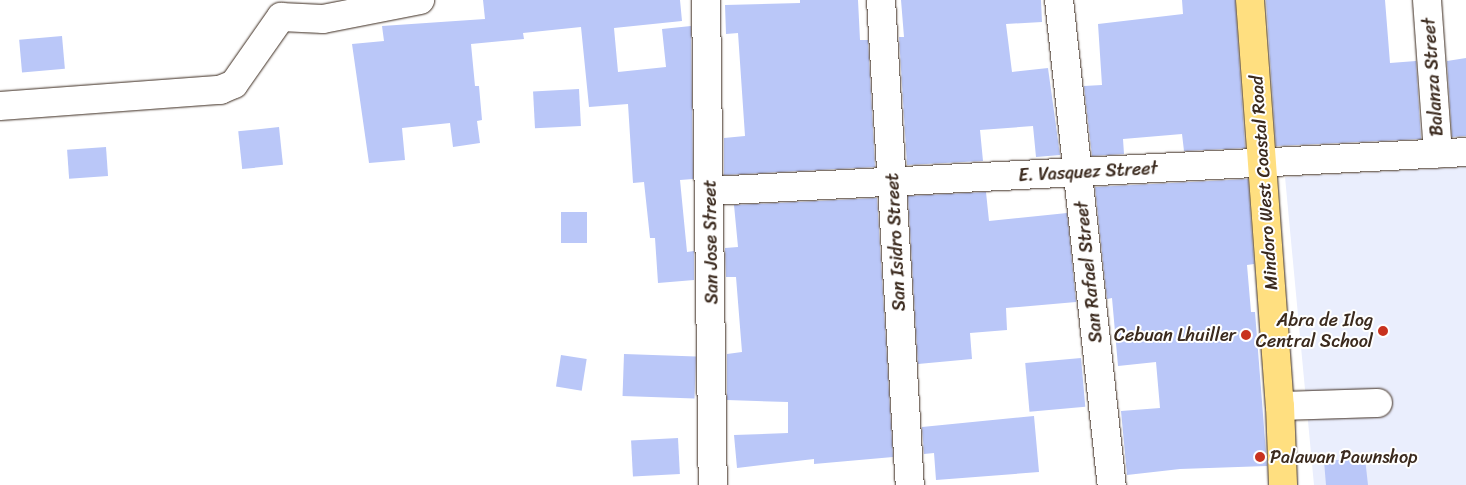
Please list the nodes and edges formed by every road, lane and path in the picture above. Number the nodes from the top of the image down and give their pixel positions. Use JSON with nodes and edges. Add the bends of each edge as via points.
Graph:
{"nodes":[{"id":1,"x":420,"y":0,"type":"edge"},
{"id":2,"x":706,"y":0,"type":"edge"},
{"id":3,"x":880,"y":0,"type":"edge"},
{"id":4,"x":1058,"y":0,"type":"edge"},
{"id":5,"x":1250,"y":0,"type":"edge"},
{"id":6,"x":1427,"y":0,"type":"edge"},
{"id":7,"x":277,"y":9,"type":"edge"},
{"id":8,"x":0,"y":106,"type":"edge"},
{"id":9,"x":1466,"y":152,"type":"edge"},
{"id":10,"x":1438,"y":154,"type":"junction"},
{"id":11,"x":1262,"y":163,"type":"junction"},
{"id":12,"x":1078,"y":172,"type":"junction"},
{"id":13,"x":892,"y":182,"type":"junction"},
{"id":14,"x":710,"y":192,"type":"junction"},
{"id":15,"x":1378,"y":403,"type":"dead end"},
{"id":16,"x":1280,"y":406,"type":"junction"},
{"id":17,"x":713,"y":485,"type":"edge"},
{"id":18,"x":910,"y":485,"type":"edge"},
{"id":19,"x":1112,"y":485,"type":"edge"},
{"id":20,"x":1283,"y":485,"type":"edge"}],
"edges":[{"from":1,"to":7,"type":"street","via":[[324,19]]},
{"from":2,"to":14,"type":"street","name":"San Jose Street"},
{"from":3,"to":13,"type":"street","name":"San Isidro Street"},
{"from":4,"to":12,"type":"street","name":"San Rafael Street"},
{"from":5,"to":11,"type":"main road","name":"Mindoro West Coastal Road"},
{"from":6,"to":10,"type":"street","name":"Balanza Street"},
{"from":7,"to":8,"type":"street","via":[[234,84],[220,90]]},
{"from":9,"to":10,"type":"street","name":"E. Vasquez Street"},
{"from":10,"to":11,"type":"street","name":"E. Vasquez Street"},
{"from":11,"to":12,"type":"street","name":"E. Vasquez Street"},
{"from":11,"to":16,"type":"main road","name":"Mindoro West Coastal Road"},
{"from":12,"to":13,"type":"street","name":"E. Vasquez Street"},
{"from":12,"to":19,"type":"street","name":"San Rafael Street"},
{"from":13,"to":14,"type":"street","name":"E. Vasquez Street"},
{"from":13,"to":18,"type":"street","name":"San Isidro Street"},
{"from":14,"to":17,"type":"street","name":"San Jose Street"},
{"from":15,"to":16,"type":"street"},
{"from":16,"to":20,"type":"main road","name":"Mindoro West Coastal Road"}]}
